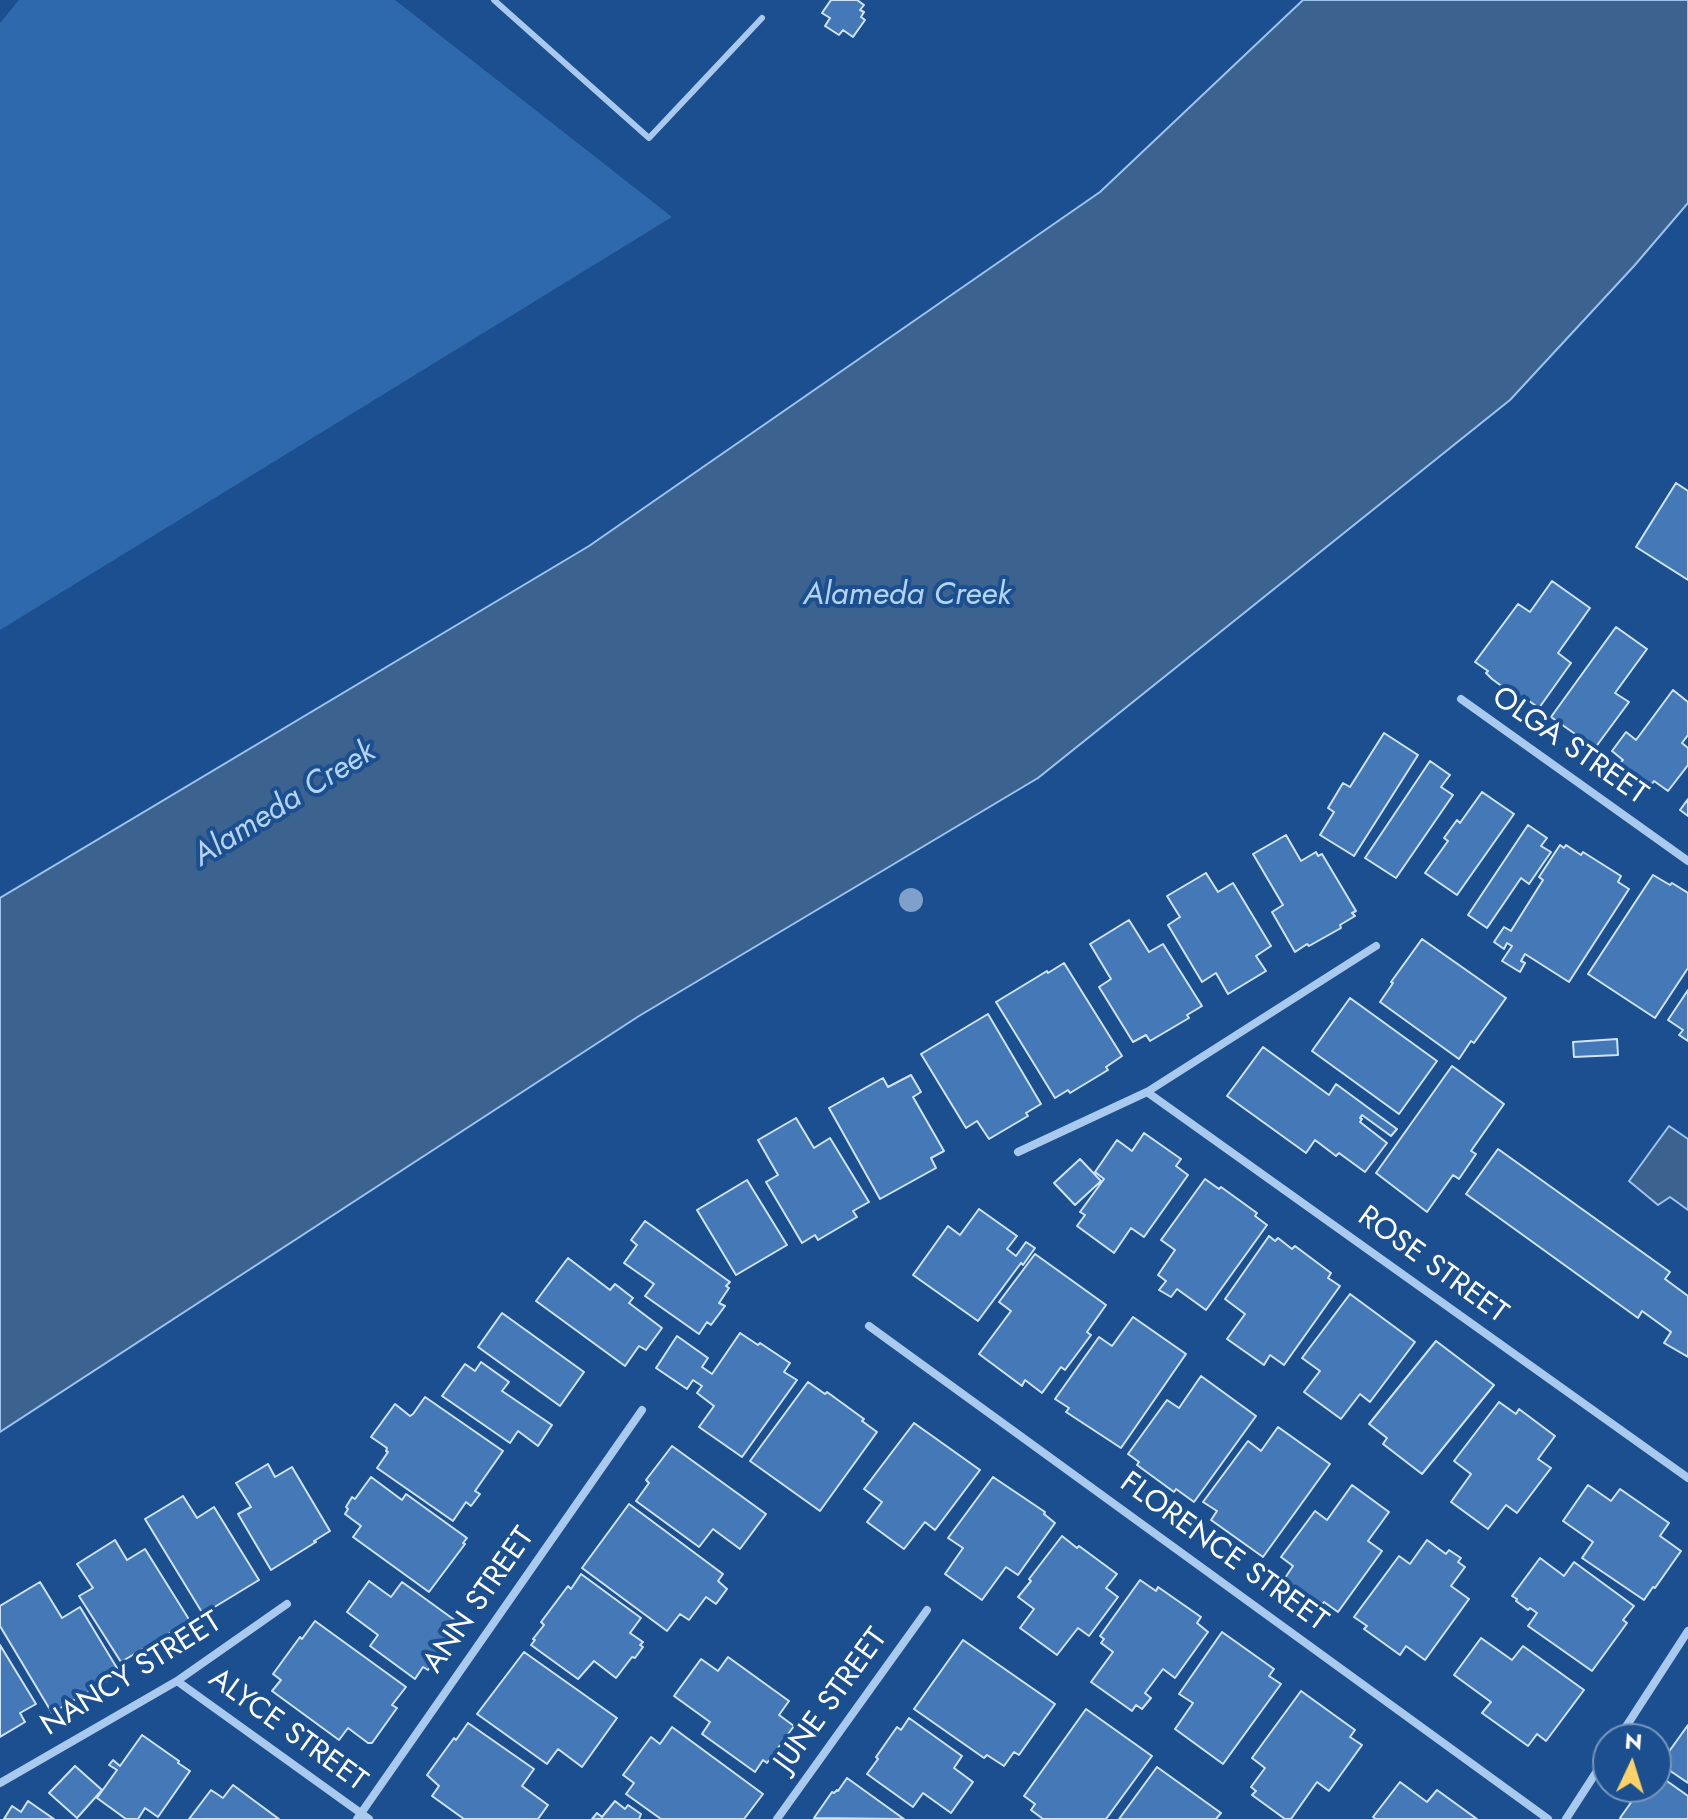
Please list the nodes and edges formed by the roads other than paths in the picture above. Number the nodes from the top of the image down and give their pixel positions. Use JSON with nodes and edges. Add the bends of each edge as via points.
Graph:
{"nodes":[{"id":1,"x":494,"y":0,"type":"edge"},
{"id":2,"x":762,"y":18,"type":"dead end"},
{"id":3,"x":1461,"y":699,"type":"dead end"},
{"id":4,"x":1688,"y":861,"type":"edge"},
{"id":5,"x":1376,"y":946,"type":"dead end"},
{"id":6,"x":1147,"y":1092,"type":"junction"},
{"id":7,"x":1018,"y":1152,"type":"dead end"},
{"id":8,"x":869,"y":1326,"type":"dead end"},
{"id":9,"x":642,"y":1410,"type":"dead end"},
{"id":10,"x":1688,"y":1478,"type":"edge"},
{"id":11,"x":287,"y":1604,"type":"dead end"},
{"id":12,"x":927,"y":1610,"type":"dead end"},
{"id":13,"x":1688,"y":1631,"type":"edge"},
{"id":14,"x":177,"y":1681,"type":"junction"},
{"id":15,"x":1628,"y":1723,"type":"edge"},
{"id":16,"x":1592,"y":1779,"type":"edge"},
{"id":17,"x":0,"y":1783,"type":"edge"},
{"id":18,"x":362,"y":1817,"type":"edge"},
{"id":19,"x":777,"y":1819,"type":"edge"},
{"id":20,"x":1548,"y":1819,"type":"edge"},
{"id":21,"x":1566,"y":1819,"type":"edge"}],
"edges":[{"from":1,"to":2,"type":"lane","via":[[649,138]]},
{"from":3,"to":4,"type":"street","name":"OLGA STREET"},
{"from":5,"to":6,"type":"street"},
{"from":6,"to":7,"type":"street"},
{"from":6,"to":10,"type":"street","name":"ROSE STREET"},
{"from":8,"to":20,"type":"street","name":"FLORENCE STREET"},
{"from":9,"to":18,"type":"street","name":"ANN STREET"},
{"from":11,"to":14,"type":"street","name":"NANCY STREET"},
{"from":12,"to":19,"type":"street","name":"JUNE STREET"},
{"from":13,"to":15,"type":"street"},
{"from":14,"to":17,"type":"street","name":"NANCY STREET"},
{"from":14,"to":18,"type":"street","name":"ALYCE STREET"},
{"from":16,"to":21,"type":"street"}]}
